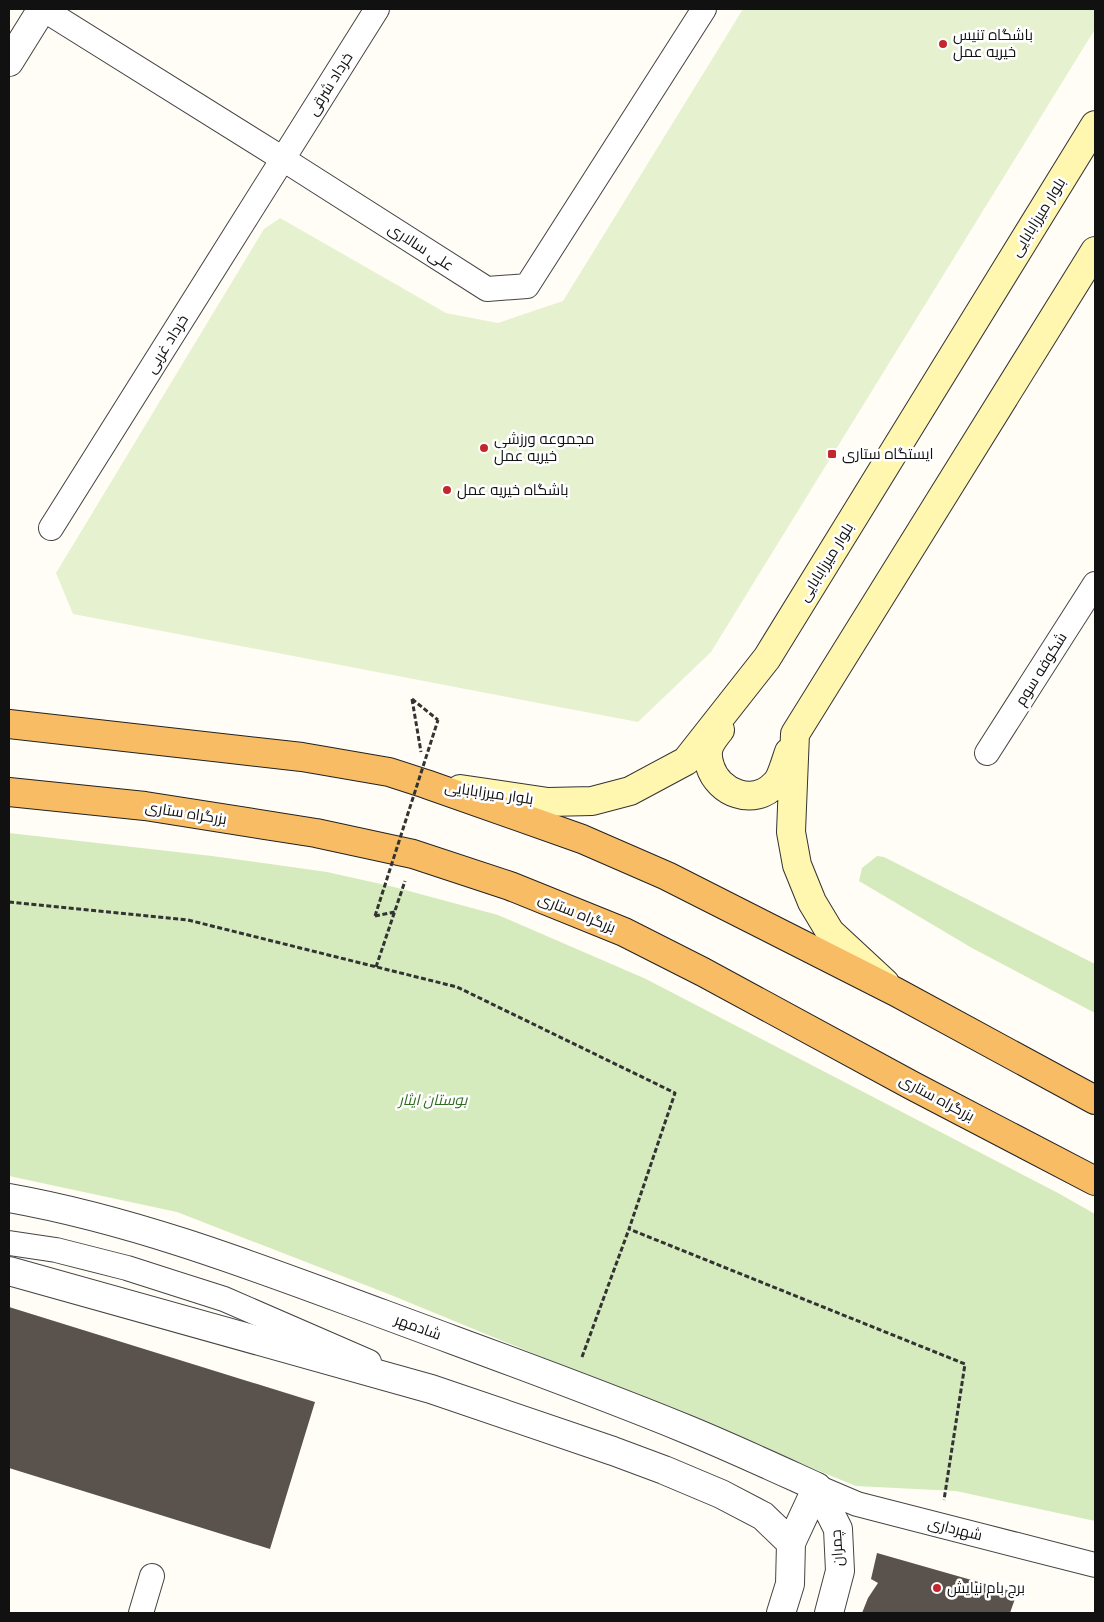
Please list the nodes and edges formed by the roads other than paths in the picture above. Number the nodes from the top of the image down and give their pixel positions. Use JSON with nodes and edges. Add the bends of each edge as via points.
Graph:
{"nodes":[{"id":1,"x":43,"y":9,"type":"edge"},
{"id":2,"x":377,"y":9,"type":"edge"},
{"id":3,"x":704,"y":9,"type":"edge"},
{"id":4,"x":9,"y":62,"type":"edge"},
{"id":5,"x":1095,"y":124,"type":"edge"},
{"id":6,"x":283,"y":159,"type":"junction"},
{"id":7,"x":1095,"y":251,"type":"edge"},
{"id":8,"x":51,"y":528,"type":"dead end"},
{"id":9,"x":1095,"y":584,"type":"edge"},
{"id":10,"x":767,"y":658,"type":"junction"},
{"id":11,"x":9,"y":724,"type":"edge"},
{"id":12,"x":796,"y":734,"type":"junction"},
{"id":13,"x":988,"y":753,"type":"dead end"},
{"id":14,"x":426,"y":784,"type":"junction"},
{"id":15,"x":9,"y":792,"type":"edge"},
{"id":16,"x":896,"y":992,"type":"junction"},
{"id":17,"x":1095,"y":1100,"type":"edge"},
{"id":18,"x":1095,"y":1181,"type":"edge"},
{"id":19,"x":9,"y":1198,"type":"edge"},
{"id":20,"x":9,"y":1243,"type":"edge"},
{"id":21,"x":9,"y":1271,"type":"edge"},
{"id":22,"x":431,"y":1388,"type":"junction"},
{"id":23,"x":817,"y":1486,"type":"junction"},
{"id":24,"x":791,"y":1543,"type":"junction"},
{"id":25,"x":1095,"y":1565,"type":"edge"},
{"id":26,"x":152,"y":1576,"type":"dead end"},
{"id":27,"x":142,"y":1613,"type":"edge"},
{"id":28,"x":781,"y":1613,"type":"edge"},
{"id":29,"x":829,"y":1613,"type":"edge"}],
"edges":[{"from":1,"to":4,"type":"street"},
{"from":1,"to":6,"type":"street","name":"علی سالاری"},
{"from":2,"to":6,"type":"street","name":"خرداد شرقی"},
{"from":3,"to":6,"type":"street","name":"علی سالاری","via":[[527,286],[487,290]]},
{"from":5,"to":10,"type":"main road","name":"بلوار میرزابابایی"},
{"from":6,"to":8,"type":"street","name":"خرداد غربی"},
{"from":7,"to":12,"type":"main road"},
{"from":9,"to":13,"type":"street","name":"شکوفه سوم"},
{"from":10,"to":12,"type":"main road","via":[[708,747],[712,772],[728,791],[740,795],[765,792],[776,784]]},
{"from":10,"to":14,"type":"main road","name":"بلوار میرزابابایی","via":[[686,761],[630,791],[592,801],[548,802]]},
{"from":11,"to":14,"type":"highway","via":[[302,757],[390,772]]},
{"from":12,"to":16,"type":"main road","via":[[791,832],[797,865],[812,902],[830,932]]},
{"from":14,"to":16,"type":"highway","via":[[582,839],[667,876]]},
{"from":15,"to":18,"type":"highway","name":"بزرگراه ستاری","via":[[145,806],[316,832],[413,854],[510,886],[624,932]]},
{"from":16,"to":17,"type":"highway"},
{"from":19,"to":23,"type":"street","name":"شادمهر","via":[[163,1236],[289,1279],[572,1384]]},
{"from":20,"to":22,"type":"street","via":[[56,1250],[127,1268],[224,1299]]},
{"from":21,"to":22,"type":"street"},
{"from":22,"to":24,"type":"street","via":[[664,1470],[721,1494],[764,1516]]},
{"from":23,"to":24,"type":"street"},
{"from":23,"to":25,"type":"street","name":"شهرداری","via":[[857,1504]]},
{"from":23,"to":29,"type":"street","name":"چمران","via":[[838,1529],[840,1571]]},
{"from":24,"to":28,"type":"street","via":[[790,1584]]},
{"from":26,"to":27,"type":"street"}]}
